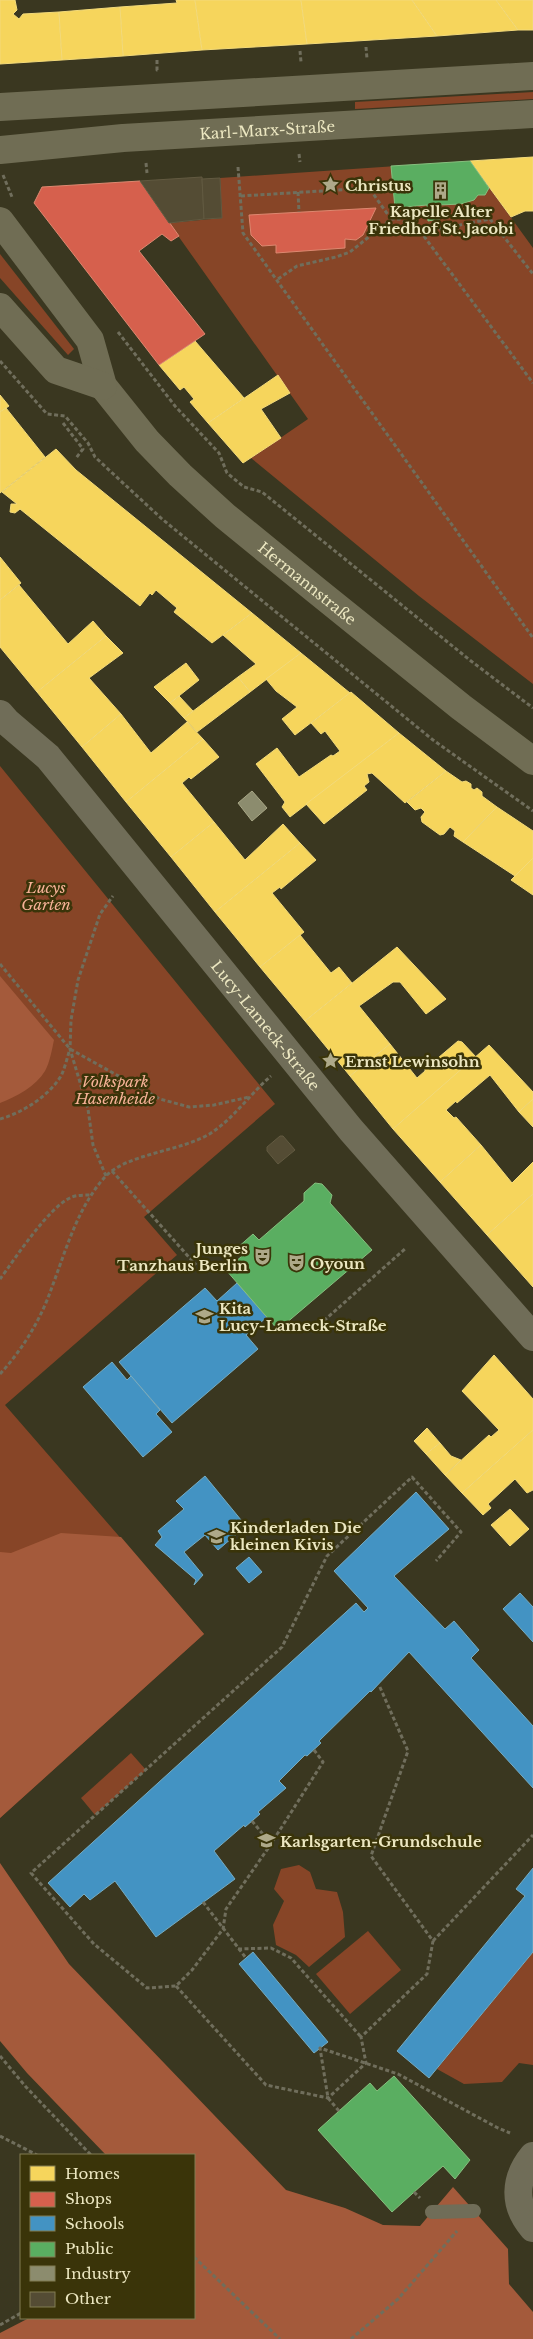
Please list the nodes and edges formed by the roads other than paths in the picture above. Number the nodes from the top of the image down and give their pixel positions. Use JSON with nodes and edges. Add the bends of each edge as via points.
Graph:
{"nodes":[{"id":1,"x":533,"y":76,"type":"edge"},
{"id":2,"x":0,"y":107,"type":"edge"},
{"id":3,"x":533,"y":114,"type":"edge"},
{"id":4,"x":0,"y":150,"type":"edge"},
{"id":5,"x":8,"y":212,"type":"edge"},
{"id":6,"x":0,"y":307,"type":"edge"},
{"id":7,"x":102,"y":386,"type":"junction"},
{"id":8,"x":0,"y":714,"type":"edge"},
{"id":9,"x":533,"y":761,"type":"edge"},
{"id":10,"x":533,"y":1337,"type":"edge"},
{"id":11,"x":533,"y":2156,"type":"edge"},
{"id":12,"x":474,"y":2211,"type":"road end"},
{"id":13,"x":432,"y":2212,"type":"dead end"},
{"id":14,"x":533,"y":2228,"type":"edge"}],
"edges":[{"from":1,"to":2,"type":"main road"},
{"from":3,"to":4,"type":"main road","name":"Karl-Marx-Straße","via":[[106,140]]},
{"from":5,"to":7,"type":"main road","name":"Hermannstraße","via":[[90,340]]},
{"from":6,"to":7,"type":"main road","via":[[56,370]]},
{"from":7,"to":9,"type":"main road","name":"Hermannstraße","via":[[180,475],[225,516],[460,707]]},
{"from":8,"to":10,"type":"street","name":"Lucy-Lameck-Straße","via":[[48,757],[402,1189]]},
{"from":11,"to":14,"type":"street","via":[[524,2167],[517,2193],[526,2220]]},
{"from":12,"to":13,"type":"lane"}]}
